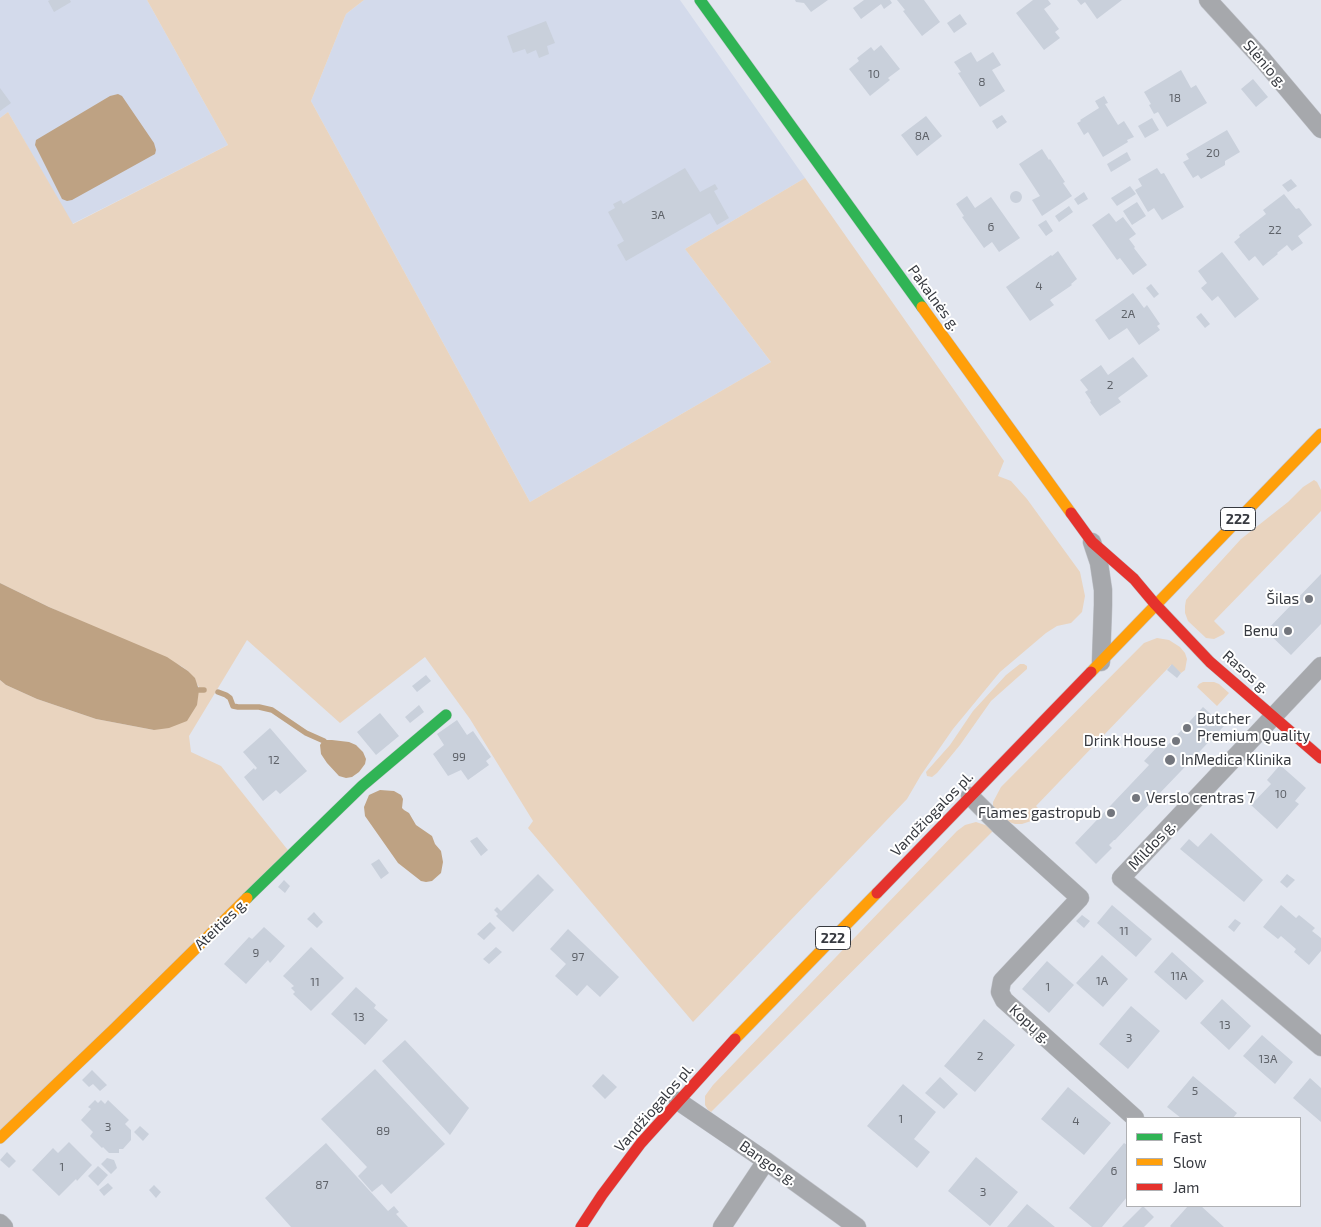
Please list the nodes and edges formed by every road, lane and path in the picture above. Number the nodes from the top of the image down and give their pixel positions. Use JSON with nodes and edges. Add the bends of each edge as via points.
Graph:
{"nodes":[{"id":1,"x":700,"y":0,"type":"edge"},
{"id":2,"x":1208,"y":0,"type":"edge"},
{"id":3,"x":1321,"y":129,"type":"edge"},
{"id":4,"x":1321,"y":434,"type":"edge"},
{"id":5,"x":1092,"y":542,"type":"junction"},
{"id":6,"x":1155,"y":604,"type":"junction"},
{"id":7,"x":1101,"y":662,"type":"junction"},
{"id":8,"x":1321,"y":666,"type":"edge"},
{"id":9,"x":446,"y":715,"type":"dead end"},
{"id":10,"x":1273,"y":716,"type":"junction"},
{"id":11,"x":1321,"y":758,"type":"edge"},
{"id":12,"x":970,"y":796,"type":"junction"},
{"id":13,"x":1321,"y":1047,"type":"edge"},
{"id":14,"x":678,"y":1101,"type":"junction"},
{"id":15,"x":1134,"y":1117,"type":"edge"},
{"id":16,"x":0,"y":1138,"type":"edge"},
{"id":17,"x":766,"y":1161,"type":"junction"},
{"id":18,"x":0,"y":1224,"type":"edge"},
{"id":19,"x":4,"y":1227,"type":"edge"},
{"id":20,"x":580,"y":1227,"type":"edge"},
{"id":21,"x":722,"y":1227,"type":"edge"},
{"id":22,"x":857,"y":1227,"type":"edge"}],
"edges":[{"from":1,"to":5,"type":"street","name":"Pakalnės g."},
{"from":2,"to":3,"type":"street","name":"Slėnio g."},
{"from":4,"to":6,"type":"street","name":"Vandžiogalos pl.","number":"222"},
{"from":5,"to":6,"type":"street","name":"Pakalnės g.","via":[[1134,579]]},
{"from":5,"to":7,"type":"street","via":[[1099,562],[1102,590]]},
{"from":6,"to":7,"type":"street","name":"Vandžiogalos pl.","number":"222"},
{"from":6,"to":10,"type":"street","name":"Rasos g.","via":[[1210,662]]},
{"from":7,"to":12,"type":"street","name":"Vandžiogalos pl.","number":"222"},
{"from":8,"to":10,"type":"street","name":"Mildos g."},
{"from":9,"to":16,"type":"street","name":"Ateities g.","via":[[355,792]]},
{"from":10,"to":11,"type":"street","name":"Rasos g."},
{"from":10,"to":13,"type":"street","name":"Mildos g.","via":[[1121,878]]},
{"from":12,"to":14,"type":"street","name":"Vandžiogalos pl.","number":"222"},
{"from":12,"to":15,"type":"street","name":"Kopų g.","via":[[1080,898],[1002,981],[1000,992],[1004,1000]]},
{"from":14,"to":17,"type":"street","name":"Bangos g."},
{"from":14,"to":20,"type":"street","name":"Vandžiogalos pl.","number":"222","via":[[636,1150]]},
{"from":17,"to":21,"type":"street"},
{"from":17,"to":22,"type":"street","name":"Bangos g."},
{"from":18,"to":19,"type":"street"}]}
